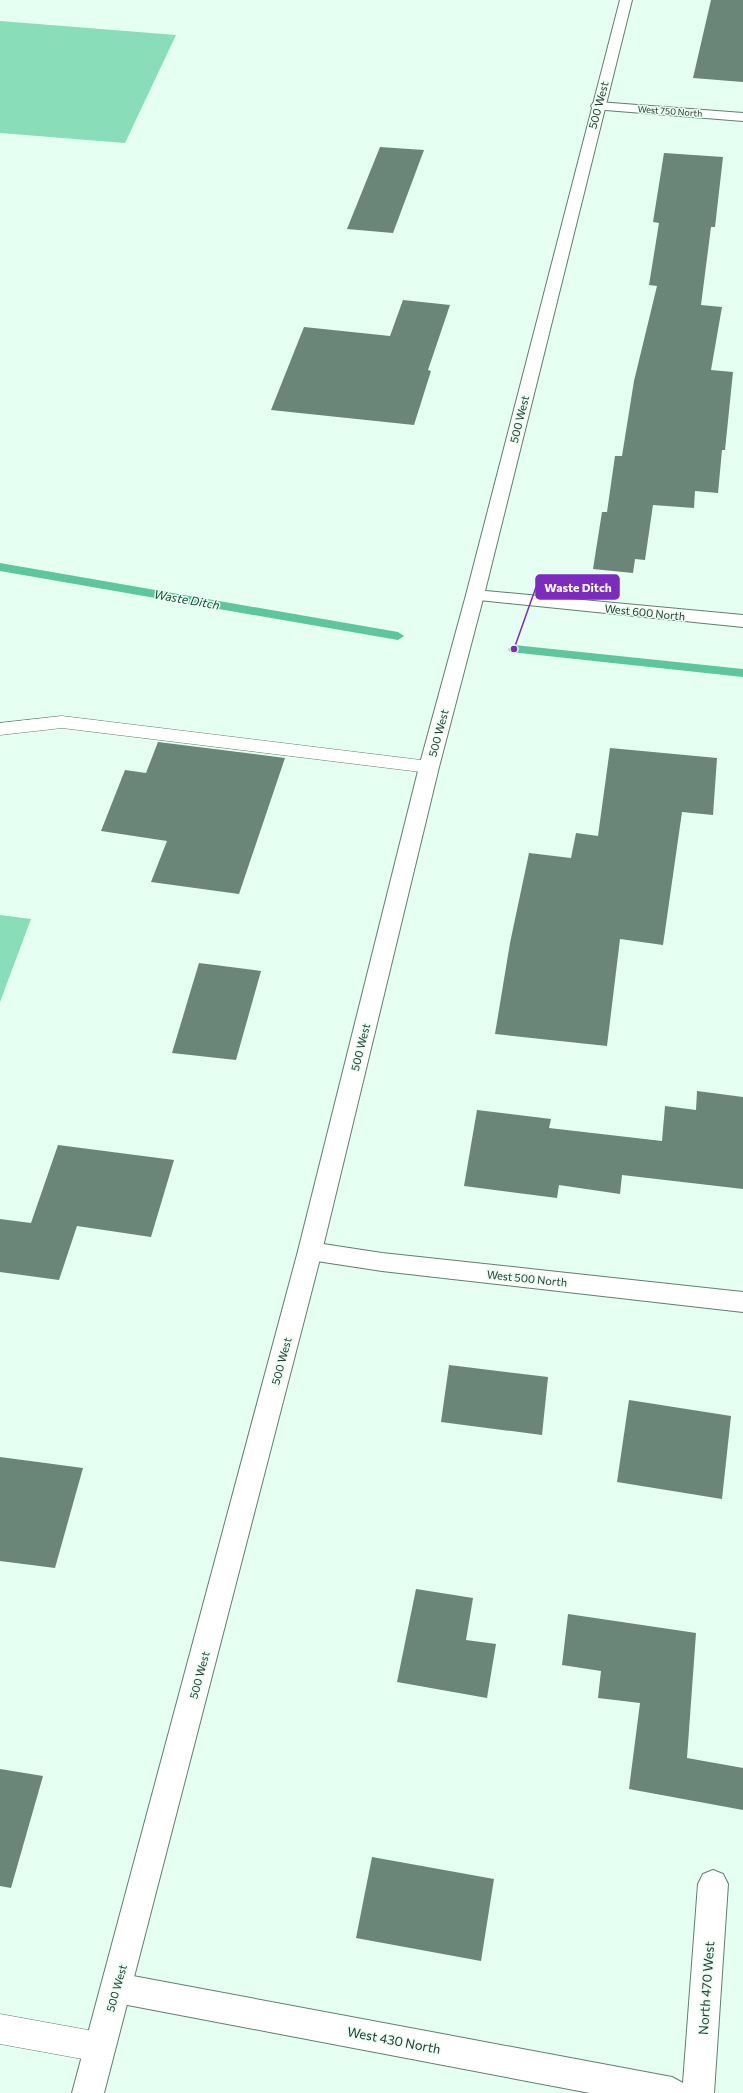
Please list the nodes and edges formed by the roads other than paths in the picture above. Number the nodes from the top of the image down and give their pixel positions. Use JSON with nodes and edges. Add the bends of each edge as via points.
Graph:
{"nodes":[{"id":1,"x":626,"y":0,"type":"edge"},
{"id":2,"x":598,"y":106,"type":"junction"},
{"id":3,"x":743,"y":117,"type":"edge"},
{"id":4,"x":475,"y":595,"type":"junction"},
{"id":5,"x":743,"y":621,"type":"edge"},
{"id":6,"x":0,"y":729,"type":"edge"},
{"id":7,"x":429,"y":767,"type":"junction"},
{"id":8,"x":310,"y":1251,"type":"junction"},
{"id":9,"x":743,"y":1302,"type":"edge"},
{"id":10,"x":713,"y":1884,"type":"dead end"},
{"id":11,"x":117,"y":1988,"type":"junction"},
{"id":12,"x":0,"y":2029,"type":"edge"},
{"id":13,"x":99,"y":2047,"type":"junction"},
{"id":14,"x":88,"y":2093,"type":"edge"},
{"id":15,"x":672,"y":2093,"type":"edge"},
{"id":16,"x":698,"y":2093,"type":"edge"}],
"edges":[{"from":1,"to":2,"type":"main road","name":"500 West"},
{"from":2,"to":3,"type":"main road","name":"West 750 North"},
{"from":2,"to":4,"type":"main road","name":"500 West"},
{"from":4,"to":5,"type":"main road","name":"West 600 North"},
{"from":4,"to":7,"type":"main road","name":"500 West"},
{"from":6,"to":7,"type":"lane","via":[[62,722]]},
{"from":7,"to":8,"type":"main road","name":"500 West"},
{"from":8,"to":9,"type":"main road","name":"West 500 North","via":[[382,1262]]},
{"from":8,"to":11,"type":"main road","name":"500 West"},
{"from":10,"to":16,"type":"main road","name":"North 470 West"},
{"from":11,"to":13,"type":"main road","name":"500 West"},
{"from":11,"to":15,"type":"main road","name":"West 430 North"},
{"from":12,"to":13,"type":"lane"},
{"from":13,"to":14,"type":"main road","name":"500 West"}]}
